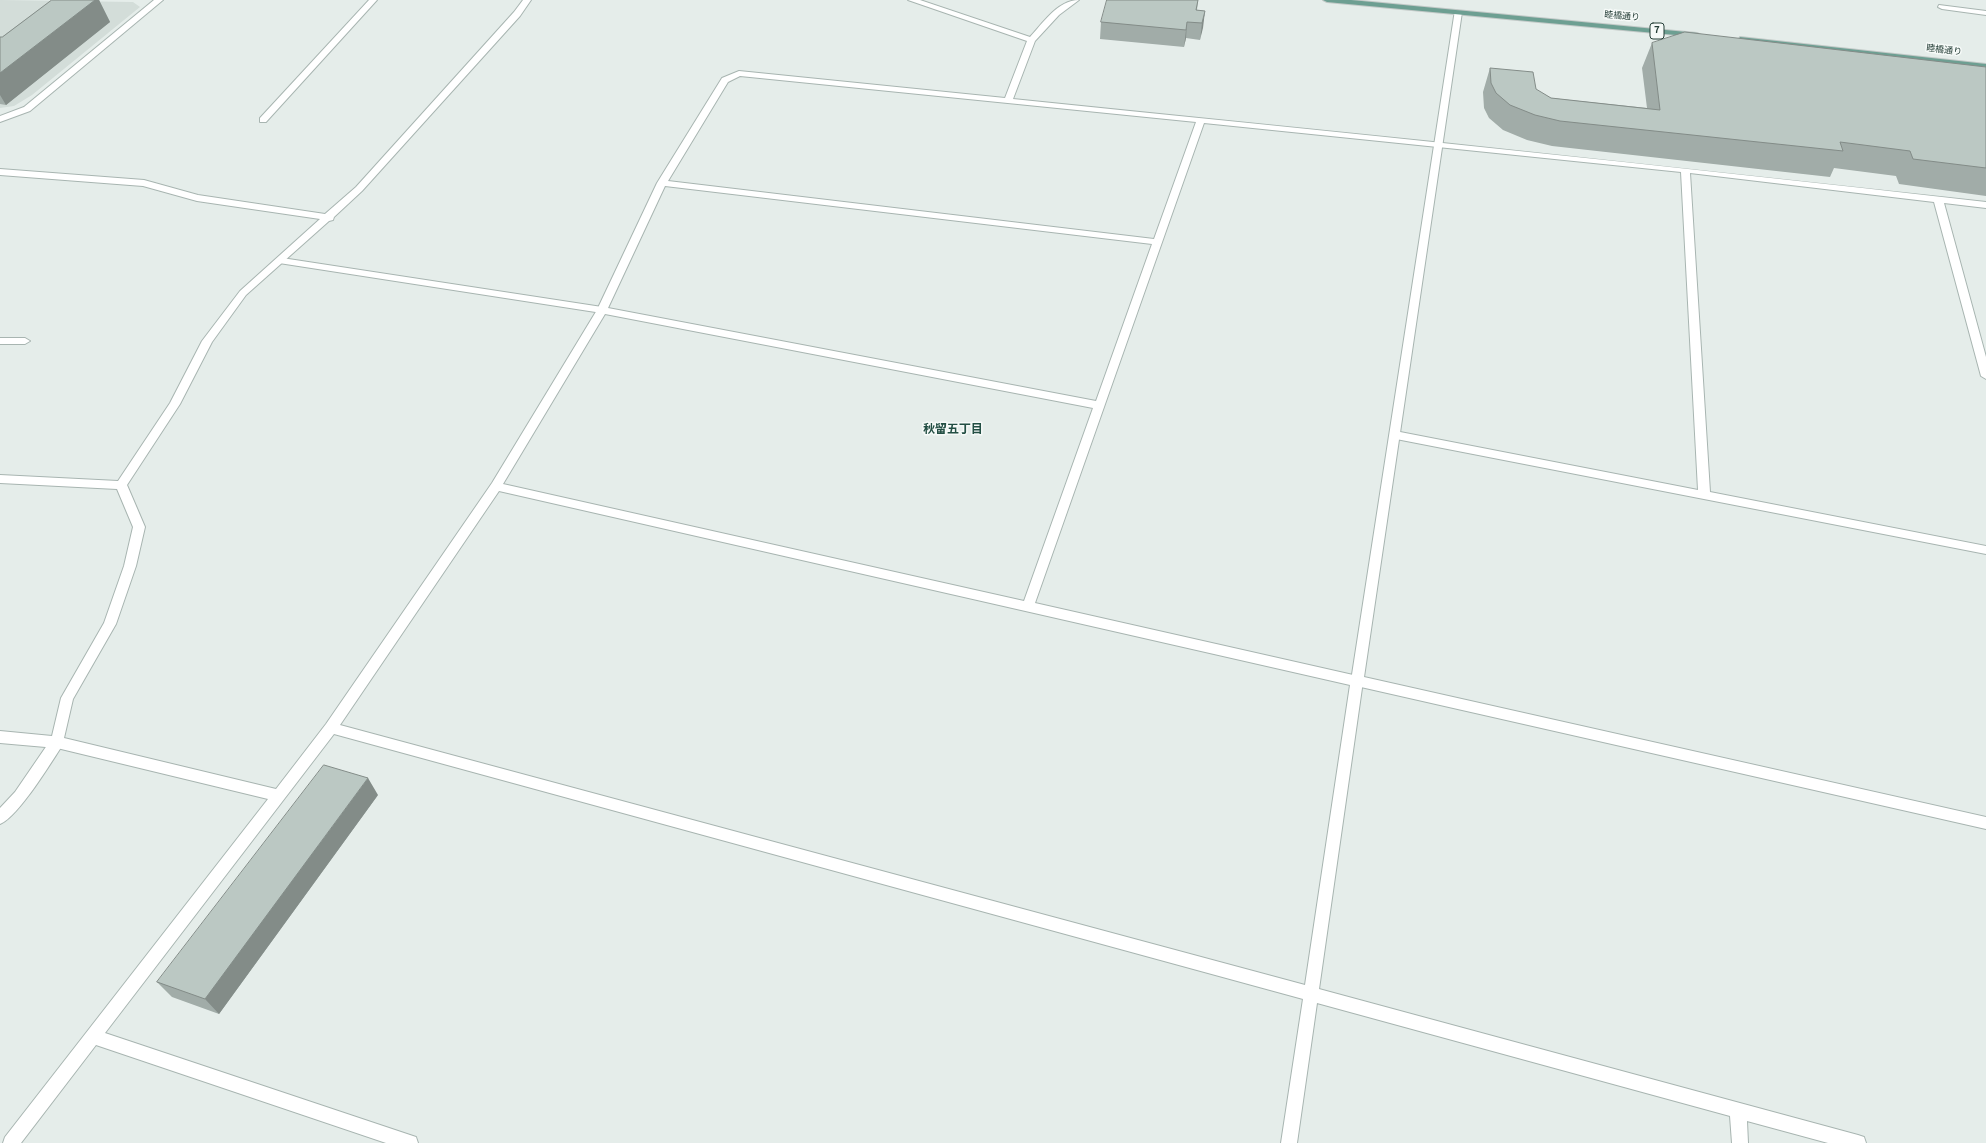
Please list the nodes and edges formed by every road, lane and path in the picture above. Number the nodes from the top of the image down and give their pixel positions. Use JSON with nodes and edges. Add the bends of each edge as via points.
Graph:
{"nodes":[{"id":1,"x":159,"y":0,"type":"edge"},
{"id":2,"x":373,"y":0,"type":"edge"},
{"id":3,"x":527,"y":0,"type":"edge"},
{"id":4,"x":912,"y":0,"type":"edge"},
{"id":5,"x":1075,"y":0,"type":"edge"},
{"id":6,"x":1327,"y":0,"type":"edge"},
{"id":7,"x":1942,"y":7,"type":"dead end"},
{"id":8,"x":1458,"y":12,"type":"junction"},
{"id":9,"x":1986,"y":13,"type":"edge"},
{"id":10,"x":1709,"y":36,"type":"edge"},
{"id":11,"x":1732,"y":38,"type":"edge"},
{"id":12,"x":1031,"y":40,"type":"junction"},
{"id":13,"x":1986,"y":66,"type":"edge"},
{"id":14,"x":1008,"y":100,"type":"junction"},
{"id":15,"x":3,"y":117,"type":"edge"},
{"id":16,"x":263,"y":120,"type":"dead end"},
{"id":17,"x":1201,"y":120,"type":"junction"},
{"id":18,"x":1438,"y":145,"type":"junction"},
{"id":19,"x":1685,"y":170,"type":"junction"},
{"id":20,"x":4,"y":172,"type":"edge"},
{"id":21,"x":0,"y":180,"type":"edge"},
{"id":22,"x":662,"y":183,"type":"junction"},
{"id":23,"x":1938,"y":198,"type":"junction"},
{"id":24,"x":1986,"y":205,"type":"edge"},
{"id":25,"x":330,"y":218,"type":"junction"},
{"id":26,"x":1158,"y":242,"type":"junction"},
{"id":27,"x":282,"y":261,"type":"junction"},
{"id":28,"x":602,"y":310,"type":"junction"},
{"id":29,"x":0,"y":341,"type":"edge"},
{"id":30,"x":25,"y":341,"type":"dead end"},
{"id":31,"x":1983,"y":357,"type":"edge"},
{"id":32,"x":1986,"y":376,"type":"edge"},
{"id":33,"x":1099,"y":406,"type":"junction"},
{"id":34,"x":1395,"y":436,"type":"junction"},
{"id":35,"x":0,"y":479,"type":"edge"},
{"id":36,"x":120,"y":485,"type":"junction"},
{"id":37,"x":496,"y":486,"type":"junction"},
{"id":38,"x":1704,"y":495,"type":"junction"},
{"id":39,"x":1986,"y":550,"type":"edge"},
{"id":40,"x":1028,"y":607,"type":"junction"},
{"id":41,"x":1358,"y":681,"type":"junction"},
{"id":42,"x":331,"y":728,"type":"junction"},
{"id":43,"x":0,"y":737,"type":"edge"},
{"id":44,"x":57,"y":742,"type":"junction"},
{"id":45,"x":278,"y":795,"type":"junction"},
{"id":46,"x":0,"y":818,"type":"edge"},
{"id":47,"x":1986,"y":823,"type":"edge"},
{"id":48,"x":1310,"y":995,"type":"junction"},
{"id":49,"x":92,"y":1036,"type":"junction"},
{"id":50,"x":1738,"y":1110,"type":"junction"},
{"id":51,"x":11,"y":1143,"type":"edge"},
{"id":52,"x":410,"y":1143,"type":"edge"},
{"id":53,"x":1289,"y":1143,"type":"edge"},
{"id":54,"x":1740,"y":1143,"type":"edge"},
{"id":55,"x":1858,"y":1143,"type":"edge"}],
"edges":[{"from":1,"to":15,"type":"street","via":[[27,110]]},
{"from":2,"to":16,"type":"street"},
{"from":3,"to":25,"type":"street","via":[[359,189]]},
{"from":4,"to":12,"type":"street"},
{"from":5,"to":12,"type":"street","via":[[1056,13]]},
{"from":6,"to":8,"type":"main road","name":"睦橋通り","number":"7"},
{"from":7,"to":9,"type":"street"},
{"from":8,"to":10,"type":"main road","name":"睦橋通り","number":"7"},
{"from":8,"to":18,"type":"street"},
{"from":11,"to":13,"type":"main road","name":"睦橋通り"},
{"from":12,"to":14,"type":"street"},
{"from":14,"to":17,"type":"street"},
{"from":14,"to":22,"type":"street","via":[[739,73],[725,80]]},
{"from":17,"to":18,"type":"street"},
{"from":17,"to":26,"type":"street"},
{"from":18,"to":19,"type":"street"},
{"from":18,"to":34,"type":"street"},
{"from":19,"to":23,"type":"street"},
{"from":19,"to":38,"type":"street"},
{"from":20,"to":21,"type":"street"},
{"from":20,"to":25,"type":"street","via":[[144,183],[197,198]]},
{"from":22,"to":26,"type":"street"},
{"from":22,"to":28,"type":"street"},
{"from":23,"to":24,"type":"street"},
{"from":23,"to":31,"type":"street"},
{"from":25,"to":27,"type":"street"},
{"from":26,"to":33,"type":"street"},
{"from":27,"to":28,"type":"street"},
{"from":27,"to":36,"type":"street","via":[[244,293],[207,340],[175,404]]},
{"from":28,"to":33,"type":"street"},
{"from":28,"to":37,"type":"street"},
{"from":29,"to":30,"type":"street"},
{"from":31,"to":32,"type":"street"},
{"from":33,"to":40,"type":"street"},
{"from":34,"to":38,"type":"street"},
{"from":34,"to":41,"type":"street"},
{"from":35,"to":36,"type":"street"},
{"from":36,"to":44,"type":"street","via":[[139,527],[130,566],[110,624],[67,698]]},
{"from":37,"to":40,"type":"street"},
{"from":37,"to":42,"type":"street"},
{"from":38,"to":39,"type":"street"},
{"from":40,"to":41,"type":"street"},
{"from":41,"to":47,"type":"street"},
{"from":41,"to":48,"type":"street"},
{"from":42,"to":45,"type":"street"},
{"from":42,"to":48,"type":"street"},
{"from":43,"to":44,"type":"street"},
{"from":44,"to":45,"type":"street"},
{"from":44,"to":46,"type":"street","via":[[20,796]]},
{"from":45,"to":49,"type":"street"},
{"from":48,"to":50,"type":"street"},
{"from":48,"to":53,"type":"street"},
{"from":49,"to":51,"type":"street"},
{"from":49,"to":52,"type":"street"},
{"from":50,"to":54,"type":"street"},
{"from":50,"to":55,"type":"street"}]}
